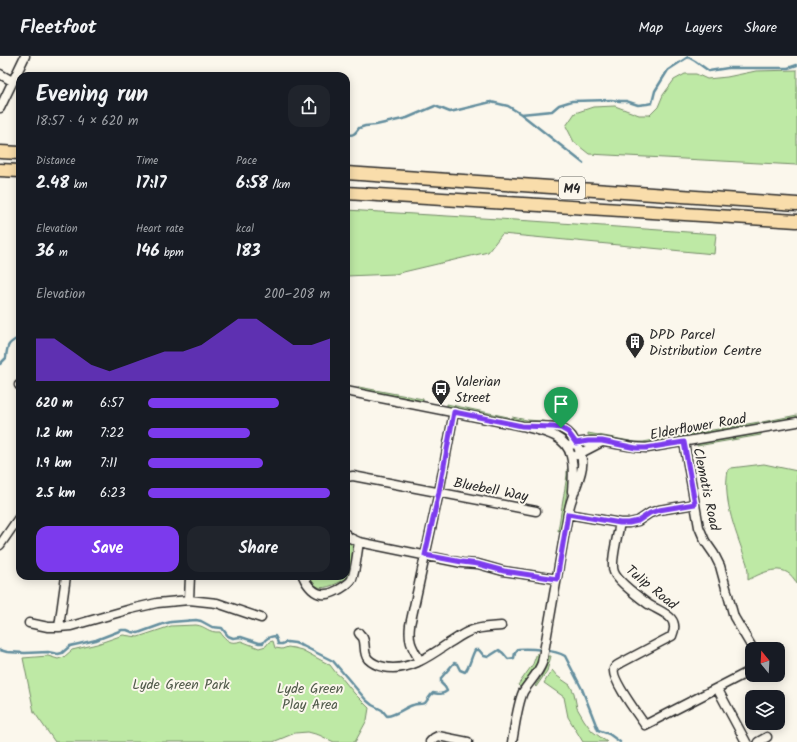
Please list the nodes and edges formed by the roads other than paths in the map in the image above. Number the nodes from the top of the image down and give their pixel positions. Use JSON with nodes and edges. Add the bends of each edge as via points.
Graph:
{"nodes":[{"id":1,"x":25,"y":56,"type":"edge"},
{"id":2,"x":17,"y":72,"type":"edge"},
{"id":3,"x":16,"y":73,"type":"edge"},
{"id":4,"x":0,"y":74,"type":"edge"},
{"id":5,"x":12,"y":81,"type":"junction"},
{"id":6,"x":0,"y":108,"type":"edge"},
{"id":7,"x":0,"y":152,"type":"edge"},
{"id":8,"x":16,"y":153,"type":"edge"},
{"id":9,"x":0,"y":170,"type":"edge"},
{"id":10,"x":16,"y":171,"type":"edge"},
{"id":11,"x":350,"y":173,"type":"edge"},
{"id":12,"x":350,"y":193,"type":"edge"},
{"id":13,"x":797,"y":204,"type":"edge"},
{"id":14,"x":797,"y":221,"type":"edge"},
{"id":15,"x":350,"y":392,"type":"edge"},
{"id":16,"x":454,"y":412,"type":"junction"},
{"id":17,"x":797,"y":422,"type":"edge"},
{"id":18,"x":522,"y":426,"type":"junction"},
{"id":19,"x":602,"y":441,"type":"junction"},
{"id":20,"x":684,"y":442,"type":"junction"},
{"id":21,"x":576,"y":443,"type":"junction"},
{"id":22,"x":567,"y":447,"type":"junction"},
{"id":23,"x":581,"y":453,"type":"junction"},
{"id":24,"x":572,"y":458,"type":"junction"},
{"id":25,"x":350,"y":476,"type":"edge"},
{"id":26,"x":439,"y":492,"type":"junction"},
{"id":27,"x":572,"y":499,"type":"junction"},
{"id":28,"x":695,"y":504,"type":"junction"},
{"id":29,"x":536,"y":511,"type":"dead end"},
{"id":30,"x":568,"y":514,"type":"junction"},
{"id":31,"x":620,"y":523,"type":"junction"},
{"id":32,"x":16,"y":524,"type":"edge"},
{"id":33,"x":350,"y":538,"type":"edge"},
{"id":34,"x":359,"y":542,"type":"junction"},
{"id":35,"x":0,"y":545,"type":"edge"},
{"id":36,"x":425,"y":555,"type":"junction"},
{"id":37,"x":557,"y":579,"type":"junction"},
{"id":38,"x":65,"y":580,"type":"edge"},
{"id":39,"x":190,"y":580,"type":"edge"},
{"id":40,"x":305,"y":580,"type":"edge"},
{"id":41,"x":189,"y":600,"type":"junction"},
{"id":42,"x":261,"y":618,"type":"dead end"},
{"id":43,"x":30,"y":624,"type":"dead end"},
{"id":44,"x":501,"y":626,"type":"dead end"},
{"id":45,"x":59,"y":627,"type":"junction"},
{"id":46,"x":359,"y":633,"type":"dead end"},
{"id":47,"x":749,"y":642,"type":"edge"},
{"id":48,"x":420,"y":661,"type":"junction"},
{"id":49,"x":745,"y":674,"type":"edge"},
{"id":50,"x":717,"y":688,"type":"junction"},
{"id":51,"x":767,"y":737,"type":"dead end"},
{"id":52,"x":430,"y":742,"type":"edge"},
{"id":53,"x":468,"y":742,"type":"edge"},
{"id":54,"x":512,"y":742,"type":"edge"},
{"id":55,"x":746,"y":742,"type":"edge"},
{"id":56,"x":758,"y":742,"type":"edge"}],
"edges":[{"from":1,"to":2,"type":"street"},
{"from":3,"to":5,"type":"street"},
{"from":4,"to":5,"type":"street"},
{"from":5,"to":6,"type":"street"},
{"from":7,"to":8,"type":"highway"},
{"from":9,"to":10,"type":"highway"},
{"from":11,"to":13,"type":"highway","number":"M4"},
{"from":12,"to":14,"type":"highway","number":"M4"},
{"from":15,"to":16,"type":"street"},
{"from":16,"to":18,"type":"street"},
{"from":16,"to":26,"type":"street"},
{"from":17,"to":20,"type":"street","name":"Elderflower Road"},
{"from":18,"to":21,"type":"street","via":[[561,428],[568,432]]},
{"from":18,"to":22,"type":"street","via":[[550,434]]},
{"from":19,"to":20,"type":"street","name":"Elderflower Road","via":[[636,448]]},
{"from":19,"to":21,"type":"street","name":"Elderflower Road"},
{"from":19,"to":23,"type":"street"},
{"from":20,"to":28,"type":"street","name":"Clematis Road"},
{"from":21,"to":22,"type":"street","name":"Elderflower Road"},
{"from":21,"to":23,"type":"street"},
{"from":22,"to":24,"type":"street"},
{"from":23,"to":24,"type":"street"},
{"from":23,"to":27,"type":"street","via":[[581,472]]},
{"from":24,"to":27,"type":"street"},
{"from":25,"to":26,"type":"street","name":"Bluebell Way"},
{"from":26,"to":29,"type":"street","name":"Bluebell Way"},
{"from":26,"to":36,"type":"street"},
{"from":27,"to":30,"type":"street"},
{"from":28,"to":31,"type":"street","via":[[659,510],[633,523]]},
{"from":28,"to":47,"type":"street","name":"Clematis Road","via":[[702,534],[720,566],[734,617]]},
{"from":30,"to":31,"type":"street"},
{"from":30,"to":37,"type":"street"},
{"from":31,"to":50,"type":"street","name":"Tulip Road","via":[[613,563],[615,575],[648,604],[671,618],[675,630],[672,636],[616,666],[613,671],[620,687],[645,725]]},
{"from":32,"to":35,"type":"street"},
{"from":33,"to":34,"type":"street"},
{"from":34,"to":36,"type":"street"},
{"from":34,"to":40,"type":"street","via":[[354,573],[345,586],[319,594]]},
{"from":36,"to":37,"type":"street"},
{"from":36,"to":48,"type":"street","via":[[409,635],[411,645]]},
{"from":37,"to":54,"type":"street","via":[[542,663],[523,692]]},
{"from":38,"to":45,"type":"street"},
{"from":39,"to":41,"type":"street"},
{"from":41,"to":42,"type":"street","via":[[217,603]]},
{"from":41,"to":45,"type":"street","via":[[157,603]]},
{"from":43,"to":45,"type":"street"},
{"from":44,"to":48,"type":"street","via":[[471,630]]},
{"from":46,"to":48,"type":"street","via":[[363,639],[365,652],[373,663],[391,669]]},
{"from":49,"to":50,"type":"street"},
{"from":50,"to":55,"type":"street"},
{"from":51,"to":56,"type":"street"},
{"from":52,"to":53,"type":"street","via":[[438,736]]}]}
